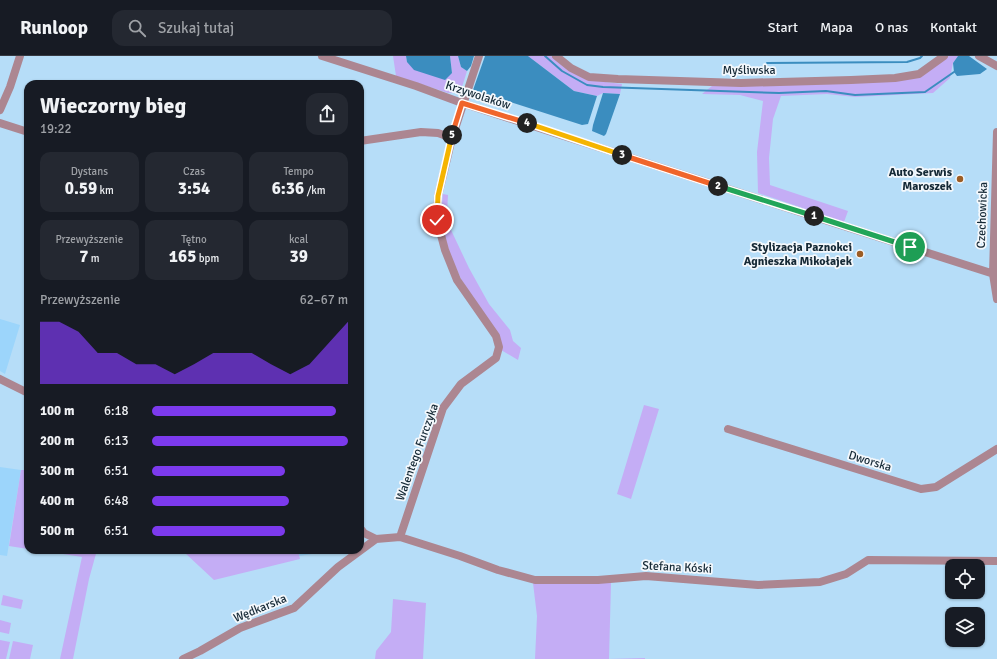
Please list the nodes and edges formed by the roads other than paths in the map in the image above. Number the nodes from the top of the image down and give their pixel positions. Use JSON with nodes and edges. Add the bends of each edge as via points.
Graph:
{"nodes":[{"id":1,"x":20,"y":56,"type":"edge"},
{"id":2,"x":322,"y":56,"type":"edge"},
{"id":3,"x":479,"y":56,"type":"edge"},
{"id":4,"x":556,"y":56,"type":"edge"},
{"id":5,"x":944,"y":56,"type":"edge"},
{"id":6,"x":979,"y":56,"type":"edge"},
{"id":7,"x":997,"y":66,"type":"edge"},
{"id":8,"x":462,"y":103,"type":"junction"},
{"id":9,"x":0,"y":110,"type":"edge"},
{"id":10,"x":0,"y":123,"type":"edge"},
{"id":11,"x":24,"y":131,"type":"edge"},
{"id":12,"x":997,"y":132,"type":"edge"},
{"id":13,"x":452,"y":138,"type":"junction"},
{"id":14,"x":364,"y":140,"type":"edge"},
{"id":15,"x":995,"y":274,"type":"edge"},
{"id":16,"x":997,"y":299,"type":"edge"},
{"id":17,"x":0,"y":379,"type":"edge"},
{"id":18,"x":24,"y":391,"type":"edge"},
{"id":19,"x":728,"y":429,"type":"dead end"},
{"id":20,"x":997,"y":449,"type":"edge"},
{"id":21,"x":364,"y":533,"type":"edge"},
{"id":22,"x":400,"y":537,"type":"junction"},
{"id":23,"x":376,"y":539,"type":"junction"},
{"id":24,"x":364,"y":548,"type":"edge"},
{"id":25,"x":356,"y":554,"type":"edge"},
{"id":26,"x":997,"y":561,"type":"edge"},
{"id":27,"x":183,"y":659,"type":"edge"}],
"edges":[{"from":1,"to":9,"type":"street"},
{"from":2,"to":8,"type":"street","name":"Krzywolaków"},
{"from":3,"to":8,"type":"street","name":"Walentego Furczyka"},
{"from":4,"to":5,"type":"street","name":"Myśliwska","via":[[589,78],[741,83],[895,78],[919,74]]},
{"from":6,"to":7,"type":"street"},
{"from":8,"to":13,"type":"street","name":"Walentego Furczyka"},
{"from":8,"to":15,"type":"street","name":"Krzywolaków"},
{"from":10,"to":11,"type":"street"},
{"from":12,"to":15,"type":"street","name":"Czechowicka"},
{"from":13,"to":14,"type":"street","via":[[438,133],[421,132]]},
{"from":13,"to":22,"type":"street","name":"Walentego Furczyka","via":[[438,196],[437,220],[457,280],[496,336],[500,347],[496,358],[461,384],[443,408]]},
{"from":15,"to":16,"type":"street","name":"Czechowicka"},
{"from":17,"to":18,"type":"street"},
{"from":19,"to":20,"type":"street","name":"Dworska","via":[[921,489],[936,487]]},
{"from":21,"to":23,"type":"street"},
{"from":22,"to":23,"type":"street","name":"Stefana Kóski"},
{"from":22,"to":26,"type":"street","name":"Stefana Kóski","via":[[535,580],[598,580],[646,576],[758,585],[820,582],[846,574],[868,560]]},
{"from":23,"to":24,"type":"street","name":"Wędkarska"},
{"from":25,"to":27,"type":"street","name":"Wędkarska","via":[[294,608],[240,628]]}]}
